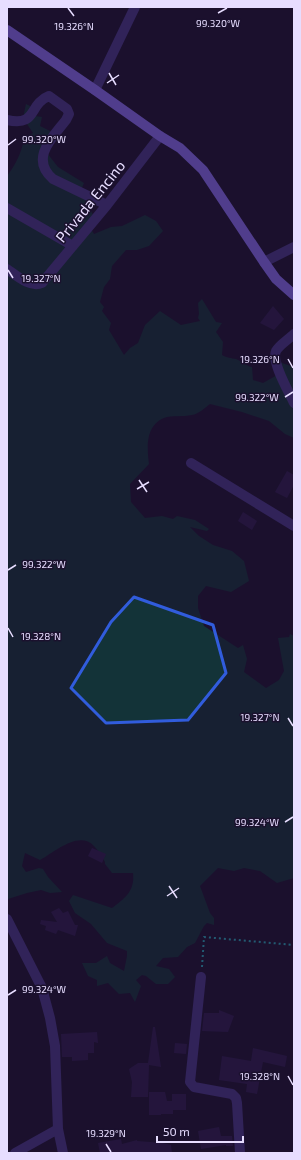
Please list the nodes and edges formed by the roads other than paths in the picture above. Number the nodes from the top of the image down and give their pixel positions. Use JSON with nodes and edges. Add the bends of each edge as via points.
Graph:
{"nodes":[{"id":1,"x":135,"y":7,"type":"edge"},
{"id":2,"x":7,"y":30,"type":"edge"},
{"id":3,"x":95,"y":90,"type":"junction"},
{"id":4,"x":7,"y":120,"type":"edge"},
{"id":5,"x":160,"y":136,"type":"junction"},
{"id":6,"x":107,"y":206,"type":"junction"},
{"id":7,"x":7,"y":208,"type":"edge"},
{"id":8,"x":73,"y":246,"type":"junction"},
{"id":9,"x":294,"y":246,"type":"edge"},
{"id":10,"x":264,"y":262,"type":"junction"},
{"id":11,"x":7,"y":269,"type":"edge"},
{"id":12,"x":294,"y":295,"type":"edge"},
{"id":13,"x":294,"y":334,"type":"edge"},
{"id":14,"x":294,"y":403,"type":"edge"},
{"id":15,"x":191,"y":463,"type":"dead end"},
{"id":16,"x":294,"y":526,"type":"edge"},
{"id":17,"x":7,"y":919,"type":"edge"},
{"id":18,"x":201,"y":977,"type":"road end"},
{"id":19,"x":58,"y":1129,"type":"junction"},
{"id":20,"x":15,"y":1153,"type":"edge"},
{"id":21,"x":63,"y":1153,"type":"edge"},
{"id":22,"x":240,"y":1153,"type":"edge"}],
"edges":[{"from":1,"to":3,"type":"street"},
{"from":2,"to":3,"type":"street"},
{"from":3,"to":5,"type":"street"},
{"from":4,"to":6,"type":"street","via":[[26,120],[41,101],[49,96],[67,109],[69,114],[44,149],[43,158],[48,174]]},
{"from":5,"to":6,"type":"street","name":"Privada Encino"},
{"from":5,"to":10,"type":"street","via":[[180,148],[203,170]]},
{"from":6,"to":8,"type":"street","name":"Privada Encino"},
{"from":7,"to":8,"type":"street"},
{"from":8,"to":11,"type":"street","name":"Privada Encino","via":[[42,283],[37,285],[30,284]]},
{"from":9,"to":10,"type":"street"},
{"from":10,"to":12,"type":"street","via":[[276,279]]},
{"from":13,"to":14,"type":"street","via":[[277,350],[274,357]]},
{"from":15,"to":16,"type":"street"},
{"from":17,"to":19,"type":"street","via":[[42,988],[50,1018],[55,1046]]},
{"from":18,"to":22,"type":"street","via":[[190,1082],[194,1087],[232,1094],[236,1098]]},
{"from":19,"to":20,"type":"street"},
{"from":19,"to":21,"type":"street"}]}
